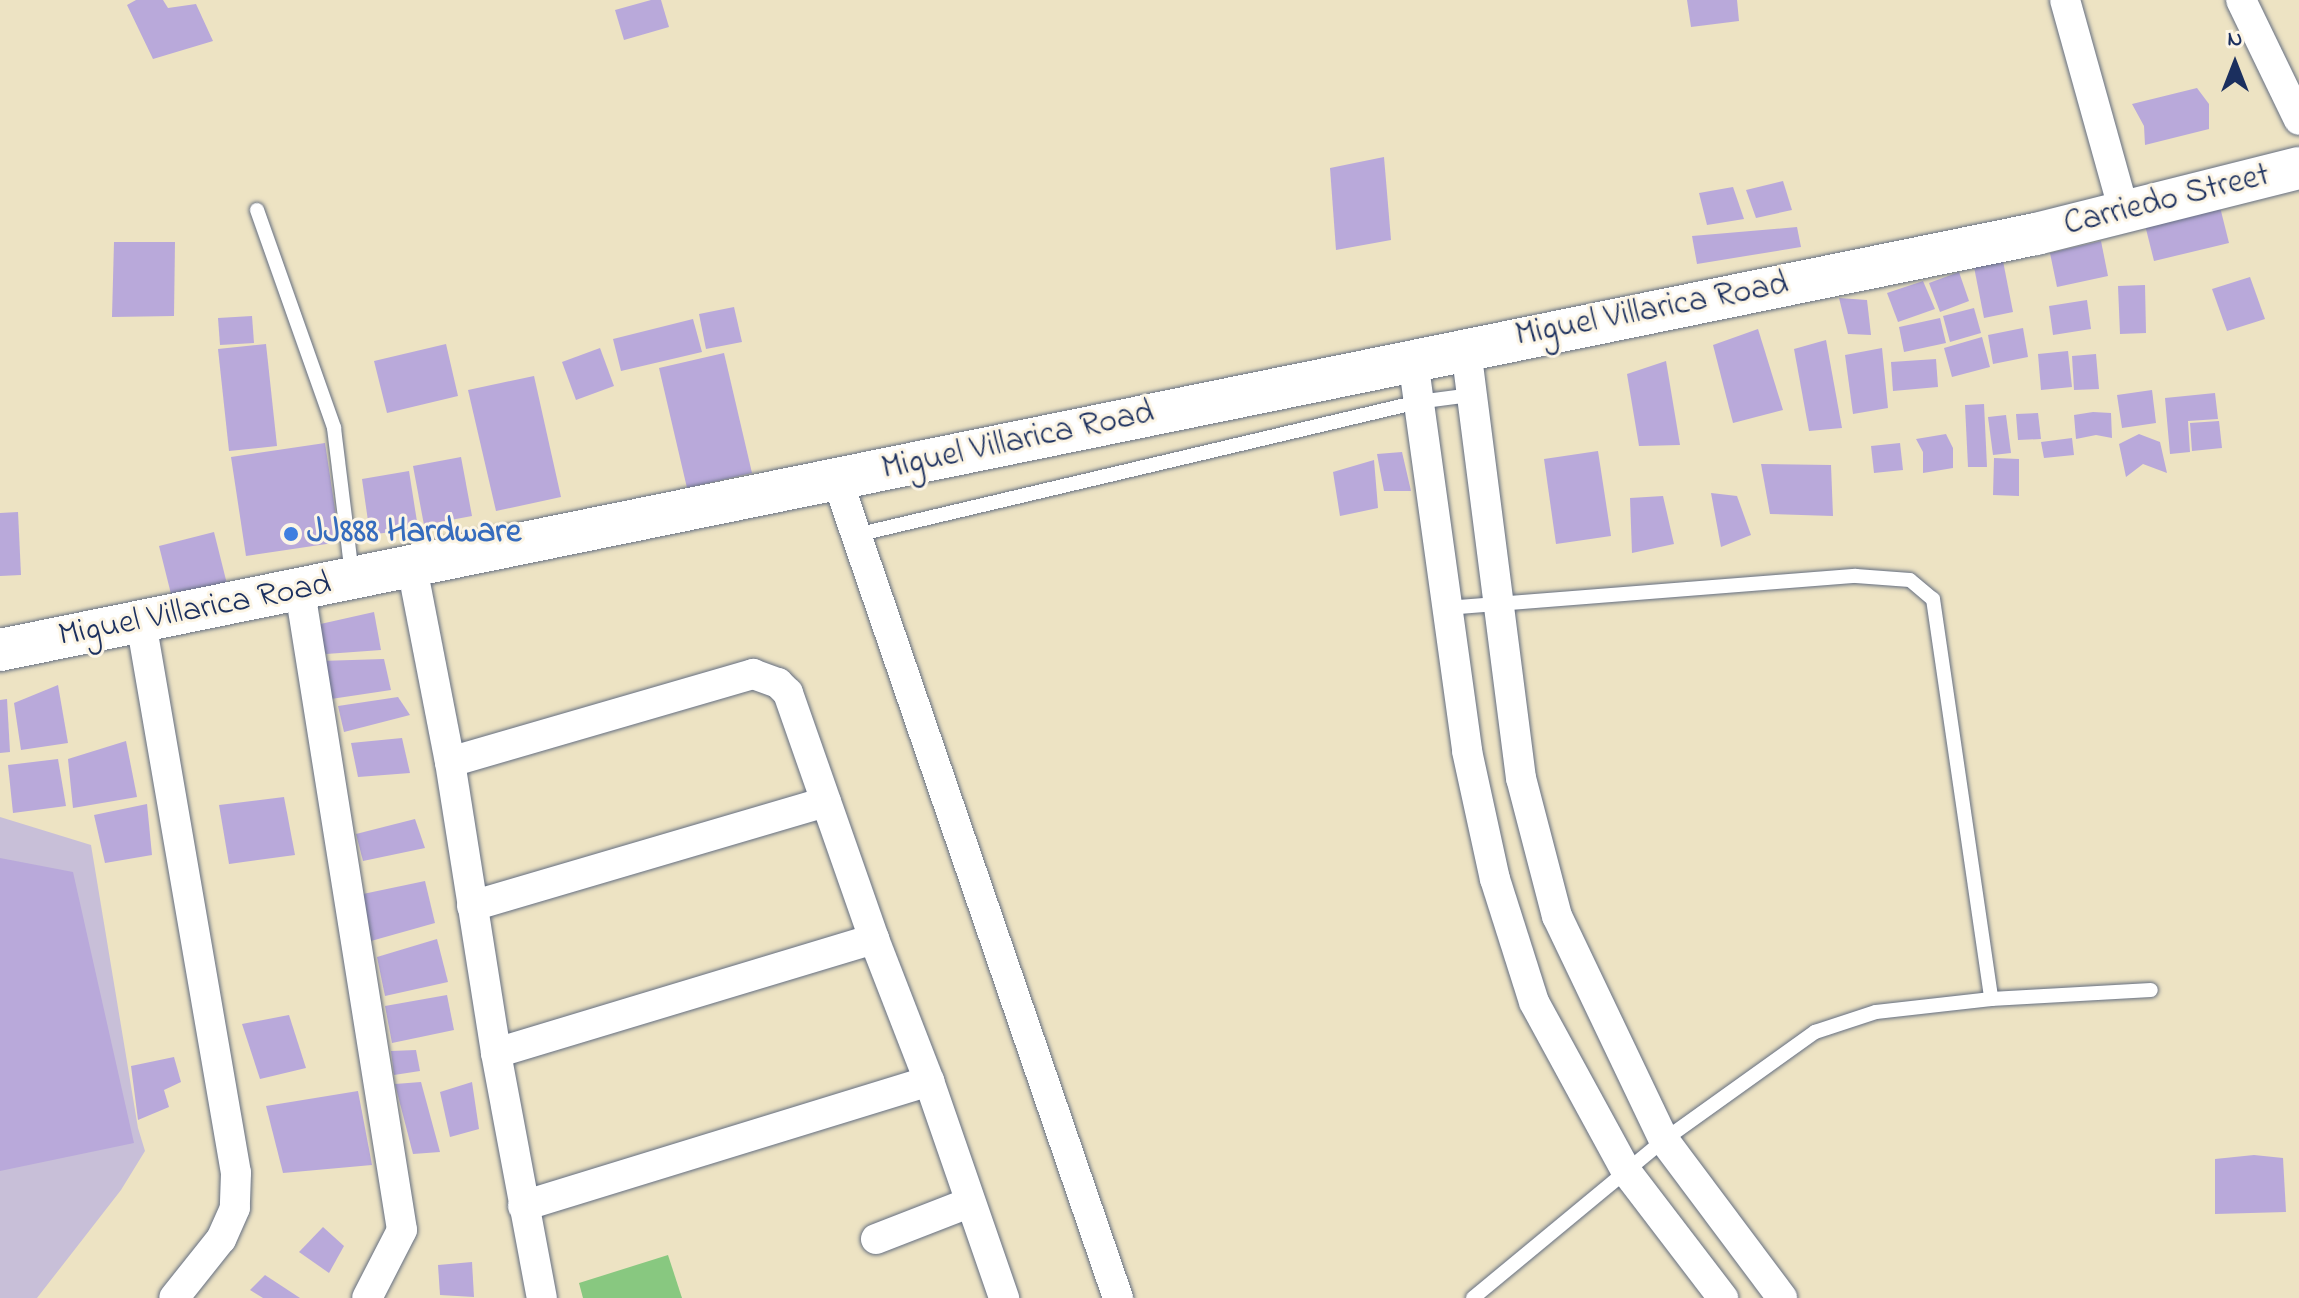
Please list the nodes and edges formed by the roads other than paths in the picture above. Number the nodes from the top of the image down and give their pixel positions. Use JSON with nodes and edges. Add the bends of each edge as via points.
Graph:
{"nodes":[{"id":1,"x":2065,"y":0,"type":"edge"},
{"id":2,"x":2241,"y":0,"type":"edge"},
{"id":3,"x":2299,"y":120,"type":"edge"},
{"id":4,"x":2299,"y":168,"type":"edge"},
{"id":5,"x":257,"y":210,"type":"dead end"},
{"id":6,"x":2124,"y":211,"type":"junction"},
{"id":7,"x":2036,"y":234,"type":"joint"},
{"id":8,"x":1466,"y":349,"type":"junction"},
{"id":9,"x":1413,"y":360,"type":"junction"},
{"id":10,"x":1471,"y":395,"type":"junction"},
{"id":11,"x":1418,"y":402,"type":"junction"},
{"id":12,"x":837,"y":479,"type":"junction"},
{"id":13,"x":853,"y":535,"type":"junction"},
{"id":14,"x":412,"y":567,"type":"junction"},
{"id":15,"x":352,"y":580,"type":"junction"},
{"id":16,"x":300,"y":591,"type":"junction"},
{"id":17,"x":1496,"y":605,"type":"junction"},
{"id":18,"x":1445,"y":608,"type":"junction"},
{"id":19,"x":141,"y":622,"type":"junction"},
{"id":20,"x":0,"y":650,"type":"edge"},
{"id":21,"x":450,"y":762,"type":"junction"},
{"id":22,"x":826,"y":802,"type":"junction"},
{"id":23,"x":472,"y":906,"type":"junction"},
{"id":24,"x":874,"y":939,"type":"junction"},
{"id":25,"x":2151,"y":990,"type":"dead end"},
{"id":26,"x":1991,"y":999,"type":"junction"},
{"id":27,"x":496,"y":1053,"type":"junction"},
{"id":28,"x":929,"y":1081,"type":"junction"},
{"id":29,"x":1664,"y":1140,"type":"junction"},
{"id":30,"x":1626,"y":1171,"type":"junction"},
{"id":31,"x":969,"y":1203,"type":"junction"},
{"id":32,"x":523,"y":1206,"type":"junction"},
{"id":33,"x":876,"y":1239,"type":"dead end"},
{"id":34,"x":533,"y":1291,"type":"edge"},
{"id":35,"x":174,"y":1298,"type":"edge"},
{"id":36,"x":367,"y":1298,"type":"edge"},
{"id":37,"x":1004,"y":1298,"type":"edge"},
{"id":38,"x":1118,"y":1298,"type":"edge"},
{"id":39,"x":1473,"y":1298,"type":"edge"},
{"id":40,"x":1723,"y":1298,"type":"edge"},
{"id":41,"x":1782,"y":1298,"type":"edge"}],
"edges":[{"from":1,"to":6,"type":"street"},
{"from":2,"to":3,"type":"street"},
{"from":4,"to":6,"type":"main road","name":"Carriedo Street"},
{"from":5,"to":15,"type":"lane","via":[[334,428]]},
{"from":6,"to":7,"type":"main road","name":"Carriedo Street"},
{"from":7,"to":8,"type":"main road","name":"Miguel Villarica Road"},
{"from":8,"to":9,"type":"main road","name":"Miguel Villarica Road"},
{"from":8,"to":10,"type":"street"},
{"from":9,"to":11,"type":"street"},
{"from":9,"to":12,"type":"main road","name":"Miguel Villarica Road"},
{"from":10,"to":11,"type":"lane"},
{"from":10,"to":17,"type":"street"},
{"from":11,"to":13,"type":"lane"},
{"from":11,"to":18,"type":"street"},
{"from":12,"to":13,"type":"street"},
{"from":12,"to":14,"type":"main road","name":"Miguel Villarica Road"},
{"from":13,"to":38,"type":"street"},
{"from":14,"to":15,"type":"main road","name":"Miguel Villarica Road"},
{"from":14,"to":21,"type":"street"},
{"from":15,"to":16,"type":"main road","name":"Miguel Villarica Road"},
{"from":16,"to":19,"type":"main road","name":"Miguel Villarica Road"},
{"from":16,"to":36,"type":"street","via":[[402,1230]]},
{"from":17,"to":18,"type":"lane"},
{"from":17,"to":26,"type":"lane","via":[[1856,576],[1910,580],[1933,599]]},
{"from":17,"to":29,"type":"street","via":[[1521,778],[1557,916]]},
{"from":18,"to":30,"type":"street","via":[[1489,850],[1534,1002]]},
{"from":19,"to":20,"type":"main road","name":"Miguel Villarica Road"},
{"from":19,"to":35,"type":"street","via":[[236,1173],[235,1208],[221,1239]]},
{"from":21,"to":22,"type":"street","via":[[753,674],[778,683],[788,693]]},
{"from":21,"to":23,"type":"street"},
{"from":22,"to":23,"type":"street"},
{"from":22,"to":24,"type":"street"},
{"from":23,"to":27,"type":"street"},
{"from":24,"to":27,"type":"street"},
{"from":24,"to":28,"type":"street"},
{"from":25,"to":26,"type":"lane"},
{"from":26,"to":29,"type":"lane","via":[[1876,1012],[1815,1032]]},
{"from":27,"to":32,"type":"street"},
{"from":28,"to":31,"type":"street"},
{"from":28,"to":32,"type":"street"},
{"from":29,"to":30,"type":"lane"},
{"from":29,"to":41,"type":"street"},
{"from":30,"to":39,"type":"lane"},
{"from":30,"to":40,"type":"street"},
{"from":31,"to":33,"type":"street"},
{"from":31,"to":37,"type":"street"},
{"from":32,"to":34,"type":"street"}]}
